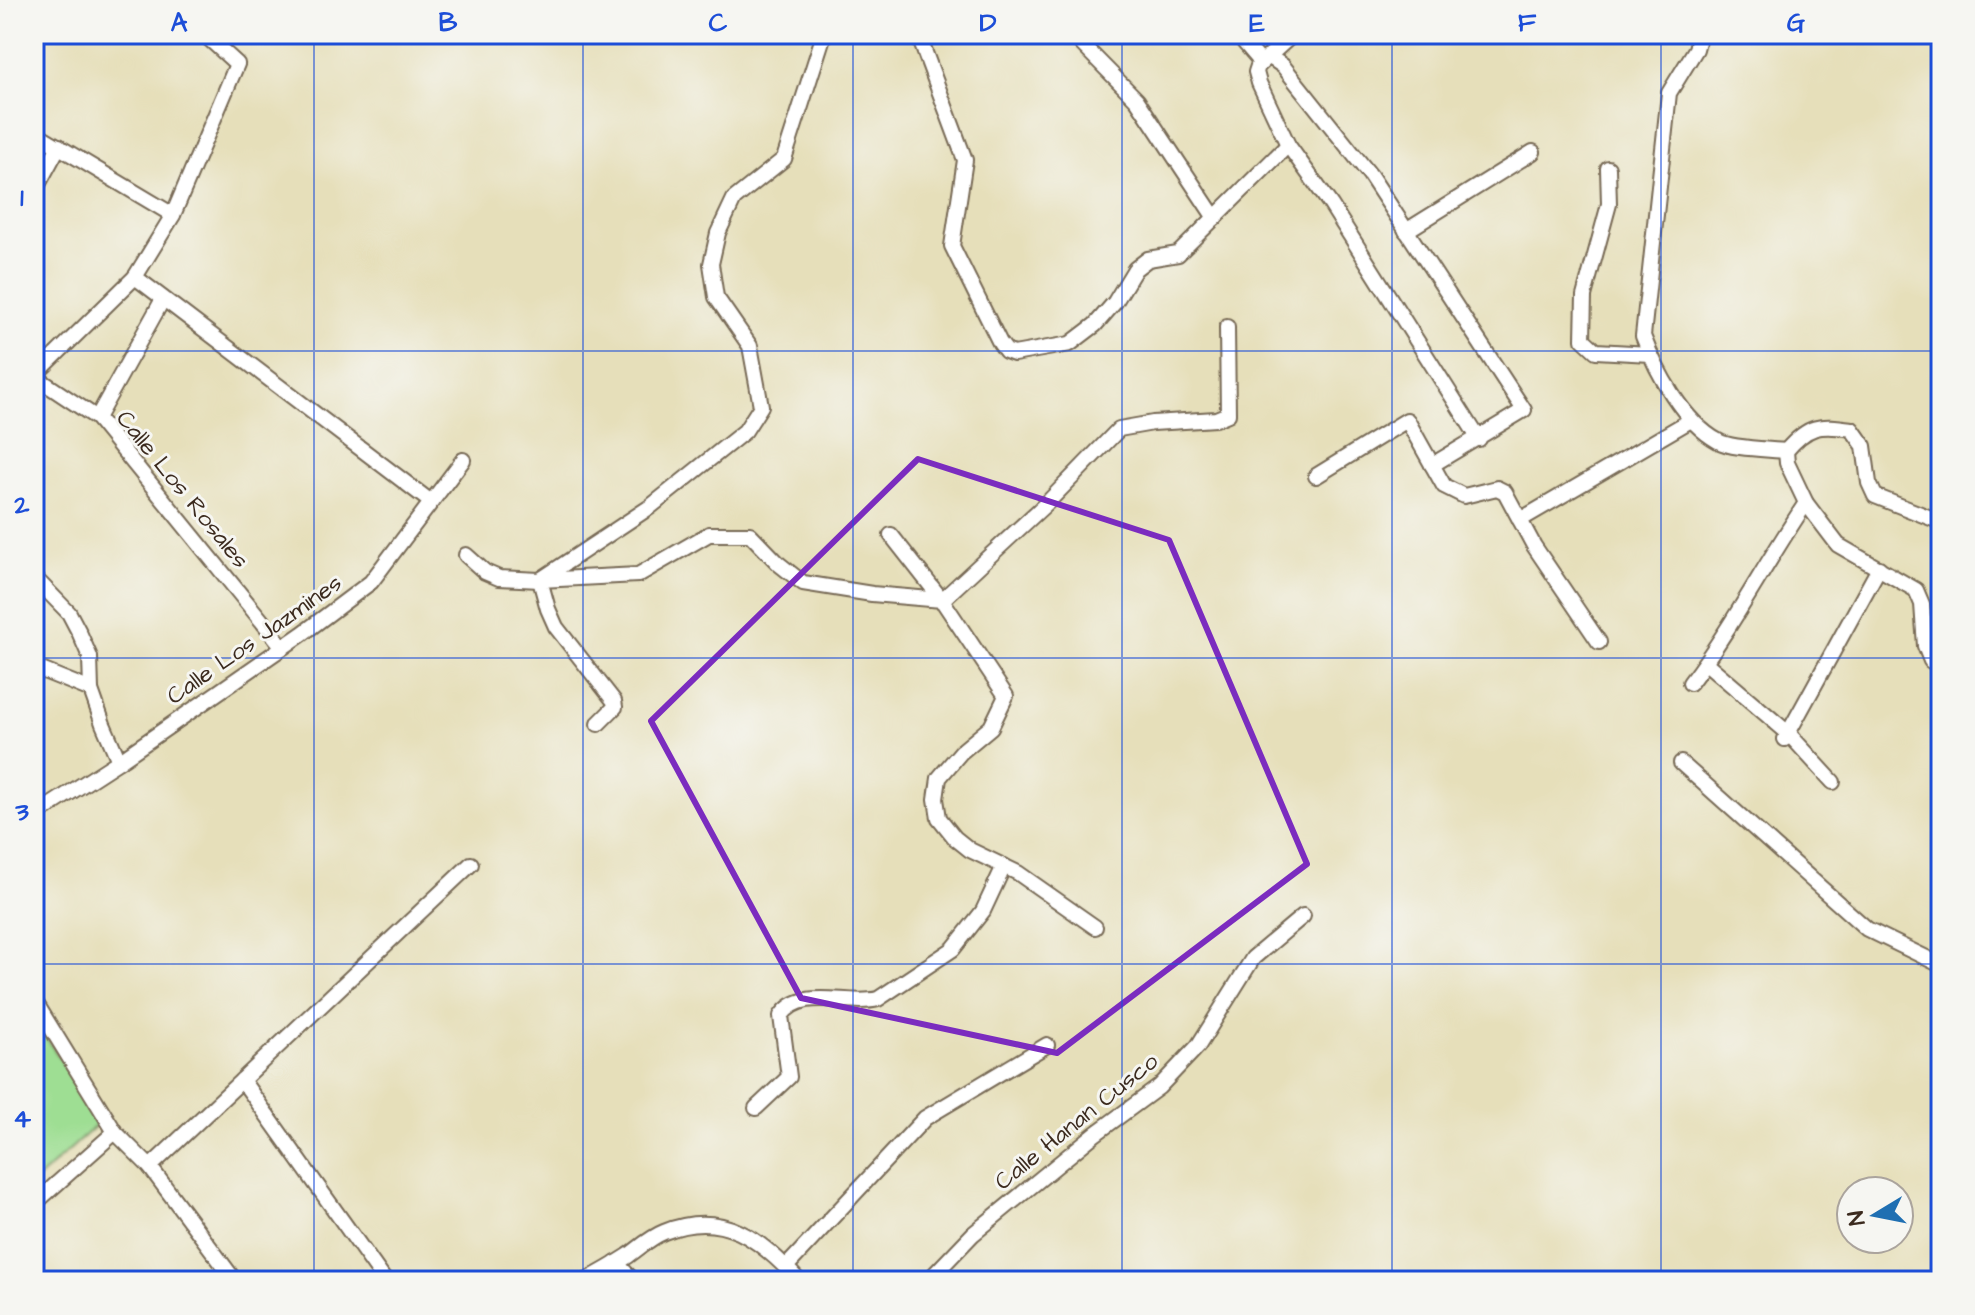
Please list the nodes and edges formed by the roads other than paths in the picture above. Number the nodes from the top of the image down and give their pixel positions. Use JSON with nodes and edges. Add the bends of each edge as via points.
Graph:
{"nodes":[{"id":1,"x":204,"y":34,"type":"edge"},
{"id":2,"x":824,"y":34,"type":"edge"},
{"id":3,"x":918,"y":34,"type":"edge"},
{"id":4,"x":1072,"y":34,"type":"edge"},
{"id":5,"x":1237,"y":34,"type":"edge"},
{"id":6,"x":1293,"y":34,"type":"edge"},
{"id":7,"x":1700,"y":34,"type":"edge"},
{"id":8,"x":1266,"y":60,"type":"junction"},
{"id":9,"x":34,"y":132,"type":"edge"},
{"id":10,"x":1288,"y":145,"type":"junction"},
{"id":11,"x":59,"y":146,"type":"junction"},
{"id":12,"x":1533,"y":152,"type":"dead end"},
{"id":13,"x":1608,"y":168,"type":"dead end"},
{"id":14,"x":34,"y":192,"type":"edge"},
{"id":15,"x":173,"y":215,"type":"junction"},
{"id":16,"x":1215,"y":218,"type":"junction"},
{"id":17,"x":1406,"y":231,"type":"junction"},
{"id":18,"x":135,"y":277,"type":"junction"},
{"id":19,"x":163,"y":299,"type":"junction"},
{"id":20,"x":1227,"y":327,"type":"dead end"},
{"id":21,"x":1650,"y":354,"type":"junction"},
{"id":22,"x":34,"y":376,"type":"edge"},
{"id":23,"x":97,"y":418,"type":"junction"},
{"id":24,"x":1691,"y":420,"type":"junction"},
{"id":25,"x":1479,"y":439,"type":"junction"},
{"id":26,"x":1786,"y":451,"type":"junction"},
{"id":27,"x":463,"y":460,"type":"dead end"},
{"id":28,"x":1432,"y":465,"type":"junction"},
{"id":29,"x":1316,"y":476,"type":"dead end"},
{"id":30,"x":431,"y":502,"type":"junction"},
{"id":31,"x":1806,"y":503,"type":"junction"},
{"id":32,"x":1520,"y":520,"type":"junction"},
{"id":33,"x":1941,"y":522,"type":"edge"},
{"id":34,"x":891,"y":535,"type":"dead end"},
{"id":35,"x":466,"y":555,"type":"dead end"},
{"id":36,"x":1879,"y":568,"type":"junction"},
{"id":37,"x":34,"y":577,"type":"edge"},
{"id":38,"x":540,"y":580,"type":"junction"},
{"id":39,"x":942,"y":600,"type":"junction"},
{"id":40,"x":1599,"y":642,"type":"dead end"},
{"id":41,"x":283,"y":647,"type":"junction"},
{"id":42,"x":1706,"y":663,"type":"junction"},
{"id":43,"x":1941,"y":665,"type":"edge"},
{"id":44,"x":34,"y":667,"type":"edge"},
{"id":45,"x":1690,"y":683,"type":"dead end"},
{"id":46,"x":91,"y":690,"type":"junction"},
{"id":47,"x":598,"y":724,"type":"dead end"},
{"id":48,"x":1787,"y":736,"type":"junction"},
{"id":49,"x":119,"y":761,"type":"junction"},
{"id":50,"x":1681,"y":763,"type":"dead end"},
{"id":51,"x":1833,"y":782,"type":"dead end"},
{"id":52,"x":34,"y":816,"type":"edge"},
{"id":53,"x":471,"y":864,"type":"dead end"},
{"id":54,"x":1004,"y":866,"type":"junction"},
{"id":55,"x":1303,"y":916,"type":"dead end"},
{"id":56,"x":1095,"y":927,"type":"dead end"},
{"id":57,"x":1941,"y":965,"type":"edge"},
{"id":58,"x":34,"y":1000,"type":"edge"},
{"id":59,"x":1047,"y":1045,"type":"dead end"},
{"id":60,"x":242,"y":1080,"type":"junction"},
{"id":61,"x":756,"y":1108,"type":"dead end"},
{"id":62,"x":115,"y":1132,"type":"junction"},
{"id":63,"x":150,"y":1167,"type":"junction"},
{"id":64,"x":34,"y":1204,"type":"edge"},
{"id":65,"x":616,"y":1263,"type":"junction"},
{"id":66,"x":786,"y":1267,"type":"junction"},
{"id":67,"x":235,"y":1281,"type":"edge"},
{"id":68,"x":385,"y":1281,"type":"edge"},
{"id":69,"x":585,"y":1281,"type":"edge"},
{"id":70,"x":634,"y":1281,"type":"edge"},
{"id":71,"x":799,"y":1281,"type":"edge"},
{"id":72,"x":928,"y":1281,"type":"edge"}],
"edges":[{"from":1,"to":15,"type":"street","via":[[237,64]]},
{"from":2,"to":38,"type":"street","via":[[784,159],[734,199],[711,264],[716,297],[750,346],[761,406],[745,431],[650,507]]},
{"from":3,"to":16,"type":"street","via":[[965,160],[952,246],[1006,351],[1070,344],[1115,302],[1135,269],[1148,259],[1178,254]]},
{"from":4,"to":16,"type":"street","via":[[1137,100]]},
{"from":5,"to":8,"type":"street"},
{"from":6,"to":8,"type":"street"},
{"from":7,"to":21,"type":"street","via":[[1669,93],[1643,336]]},
{"from":8,"to":10,"type":"street","via":[[1257,78]]},
{"from":8,"to":17,"type":"street","via":[[1283,66],[1370,175]]},
{"from":9,"to":11,"type":"street"},
{"from":10,"to":16,"type":"street"},
{"from":10,"to":25,"type":"street"},
{"from":11,"to":14,"type":"street"},
{"from":11,"to":15,"type":"street"},
{"from":12,"to":17,"type":"street"},
{"from":13,"to":21,"type":"street","via":[[1609,204],[1584,296],[1583,339],[1596,351]]},
{"from":15,"to":18,"type":"street"},
{"from":17,"to":25,"type":"street","via":[[1524,410]]},
{"from":18,"to":19,"type":"street"},
{"from":18,"to":22,"type":"street"},
{"from":19,"to":23,"type":"street"},
{"from":19,"to":30,"type":"street"},
{"from":20,"to":39,"type":"street","via":[[1228,414],[1119,429]]},
{"from":21,"to":24,"type":"street"},
{"from":22,"to":23,"type":"street","name":"Calle Los Rosales"},
{"from":23,"to":41,"type":"street","name":"Calle Los Rosales"},
{"from":24,"to":26,"type":"street","via":[[1719,443]]},
{"from":24,"to":32,"type":"street"},
{"from":25,"to":28,"type":"street"},
{"from":26,"to":31,"type":"street"},
{"from":26,"to":33,"type":"street","via":[[1798,437],[1822,425],[1852,429],[1864,446],[1875,496]]},
{"from":27,"to":30,"type":"street","name":"Calle Los Jazmines"},
{"from":28,"to":29,"type":"street","via":[[1407,420]]},
{"from":28,"to":32,"type":"street","via":[[1444,486],[1464,496],[1497,488],[1505,492]]},
{"from":30,"to":41,"type":"street","name":"Calle Los Jazmines","via":[[371,582]]},
{"from":31,"to":36,"type":"street","via":[[1838,545]]},
{"from":31,"to":42,"type":"street"},
{"from":32,"to":40,"type":"street"},
{"from":34,"to":39,"type":"street"},
{"from":35,"to":38,"type":"street","via":[[499,578]]},
{"from":36,"to":43,"type":"street","via":[[1916,590],[1925,646],[1931,661]]},
{"from":36,"to":48,"type":"street"},
{"from":37,"to":46,"type":"street","via":[[69,613],[79,632],[90,657]]},
{"from":38,"to":39,"type":"street","via":[[638,575],[709,534],[750,534],[803,583]]},
{"from":38,"to":47,"type":"street","via":[[556,627],[614,701],[612,712]]},
{"from":39,"to":54,"type":"street","via":[[1006,696],[991,727],[939,778],[939,818],[970,850]]},
{"from":41,"to":49,"type":"street","name":"Calle Los Jazmines"},
{"from":42,"to":45,"type":"street"},
{"from":42,"to":48,"type":"street"},
{"from":44,"to":46,"type":"street"},
{"from":46,"to":49,"type":"street"},
{"from":48,"to":51,"type":"street"},
{"from":49,"to":52,"type":"street","name":"Calle Los Jazmines"},
{"from":50,"to":57,"type":"street","via":[[1867,929]]},
{"from":53,"to":60,"type":"street"},
{"from":54,"to":56,"type":"street"},
{"from":54,"to":61,"type":"street","via":[[983,911],[953,949],[878,999],[813,998],[787,1008],[781,1016],[789,1077]]},
{"from":55,"to":72,"type":"street","name":"Calle Hanan Cusco","via":[[1253,958],[1198,1046],[1159,1087],[973,1234]]},
{"from":58,"to":62,"type":"street"},
{"from":59,"to":66,"type":"street","via":[[925,1118]]},
{"from":60,"to":63,"type":"street"},
{"from":60,"to":68,"type":"street"},
{"from":62,"to":63,"type":"street"},
{"from":62,"to":64,"type":"street"},
{"from":63,"to":67,"type":"street"},
{"from":65,"to":66,"type":"street","via":[[662,1232],[713,1224],[755,1239]]},
{"from":65,"to":69,"type":"street"},
{"from":65,"to":70,"type":"street"},
{"from":66,"to":71,"type":"street"}]}
